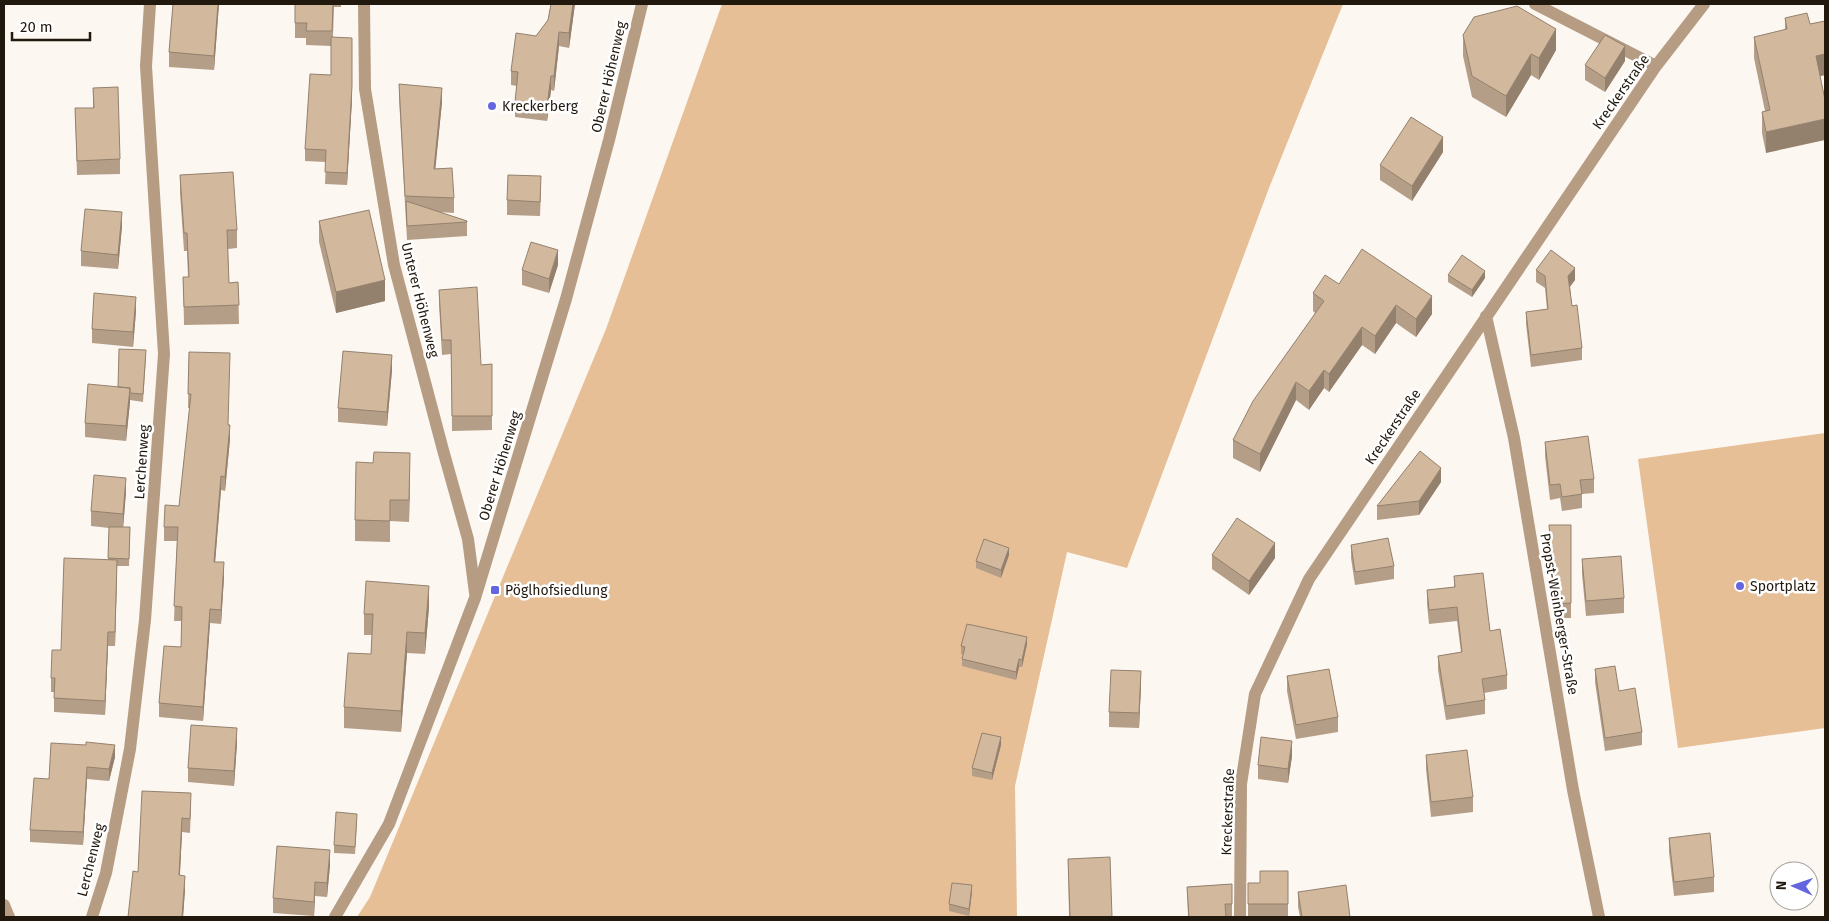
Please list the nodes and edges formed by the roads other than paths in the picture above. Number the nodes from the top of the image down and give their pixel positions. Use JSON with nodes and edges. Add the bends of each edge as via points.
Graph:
{"nodes":[{"id":1,"x":150,"y":4,"type":"edge"},
{"id":2,"x":364,"y":4,"type":"edge"},
{"id":3,"x":642,"y":4,"type":"edge"},
{"id":4,"x":1535,"y":4,"type":"edge"},
{"id":5,"x":1704,"y":4,"type":"edge"},
{"id":6,"x":1656,"y":66,"type":"junction"},
{"id":7,"x":1486,"y":316,"type":"junction"},
{"id":8,"x":475,"y":598,"type":"junction"},
{"id":9,"x":4,"y":905,"type":"edge"},
{"id":10,"x":9,"y":917,"type":"edge"},
{"id":11,"x":92,"y":917,"type":"edge"},
{"id":12,"x":335,"y":917,"type":"edge"},
{"id":13,"x":1240,"y":917,"type":"edge"},
{"id":14,"x":1600,"y":917,"type":"edge"}],
"edges":[{"from":1,"to":11,"type":"street","name":"Lerchenweg","via":[[146,66],[164,354],[145,620],[130,749],[106,873]]},
{"from":2,"to":8,"type":"street","name":"Unterer Höhenweg","via":[[365,89],[394,265],[468,540]]},
{"from":3,"to":8,"type":"street","name":"Oberer Höhenweg","via":[[566,299]]},
{"from":4,"to":6,"type":"street"},
{"from":5,"to":6,"type":"street","name":"Kreckerstraße"},
{"from":6,"to":7,"type":"street","name":"Kreckerstraße"},
{"from":7,"to":13,"type":"street","name":"Kreckerstraße","via":[[1309,579],[1255,694],[1241,784]]},
{"from":7,"to":14,"type":"street","name":"Propst-Weinberger-Straße","via":[[1514,438],[1573,790]]},
{"from":8,"to":12,"type":"street","name":"Oberer Höhenweg","via":[[389,824]]},
{"from":9,"to":10,"type":"street"}]}
